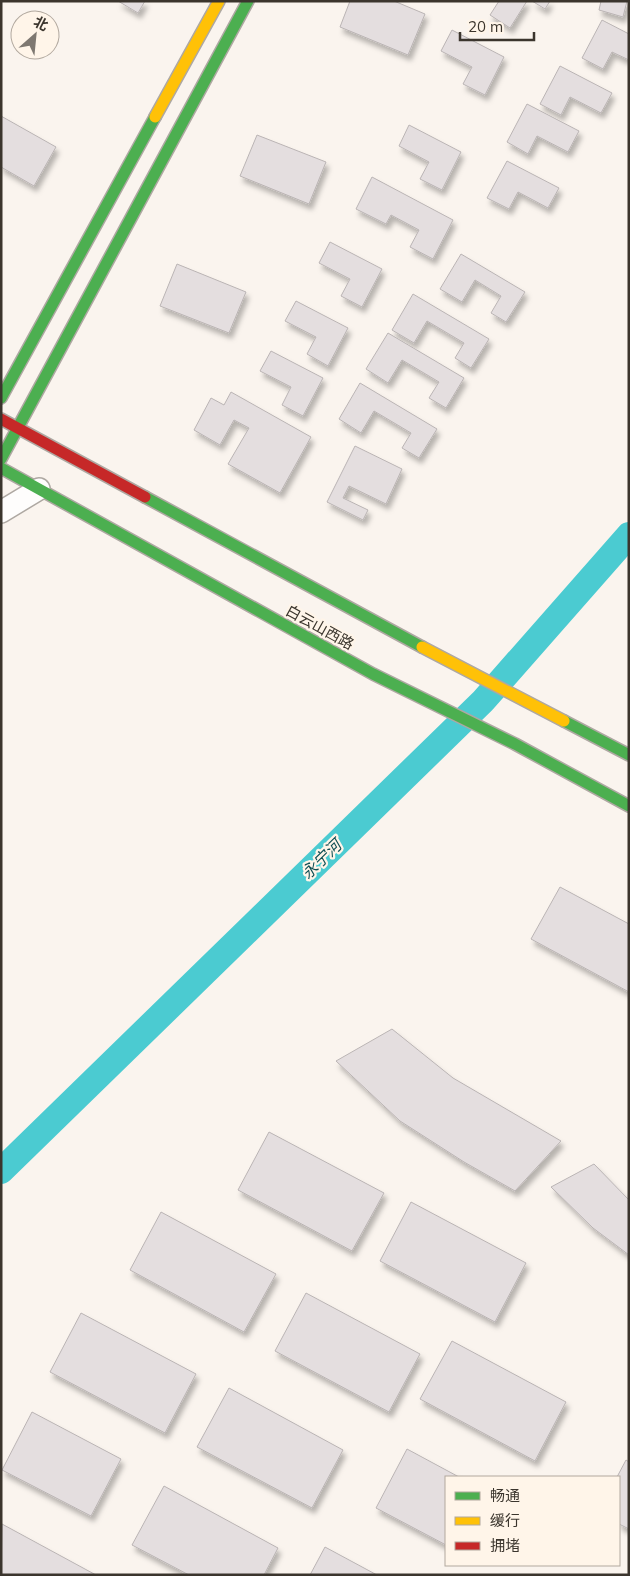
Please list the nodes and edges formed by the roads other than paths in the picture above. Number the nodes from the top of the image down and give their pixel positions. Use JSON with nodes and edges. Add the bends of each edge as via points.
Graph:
{"nodes":[{"id":1,"x":219,"y":1,"type":"edge"},
{"id":2,"x":248,"y":1,"type":"edge"},
{"id":3,"x":1,"y":398,"type":"edge"},
{"id":4,"x":1,"y":419,"type":"edge"},
{"id":5,"x":17,"y":427,"type":"junction"},
{"id":6,"x":1,"y":459,"type":"edge"},
{"id":7,"x":1,"y":468,"type":"edge"},
{"id":8,"x":39,"y":489,"type":"junction"},
{"id":9,"x":1,"y":512,"type":"edge"},
{"id":10,"x":629,"y":755,"type":"edge"},
{"id":11,"x":629,"y":806,"type":"edge"}],
"edges":[{"from":1,"to":3,"type":"main road"},
{"from":2,"to":5,"type":"main road"},
{"from":4,"to":5,"type":"main road","name":"白云山西路"},
{"from":5,"to":6,"type":"main road"},
{"from":5,"to":10,"type":"main road","name":"白云山西路","via":[[396,634]]},
{"from":7,"to":8,"type":"main road","name":"白云山西路"},
{"from":8,"to":9,"type":"street"},
{"from":8,"to":11,"type":"main road","name":"白云山西路","via":[[373,674],[515,744]]}]}
